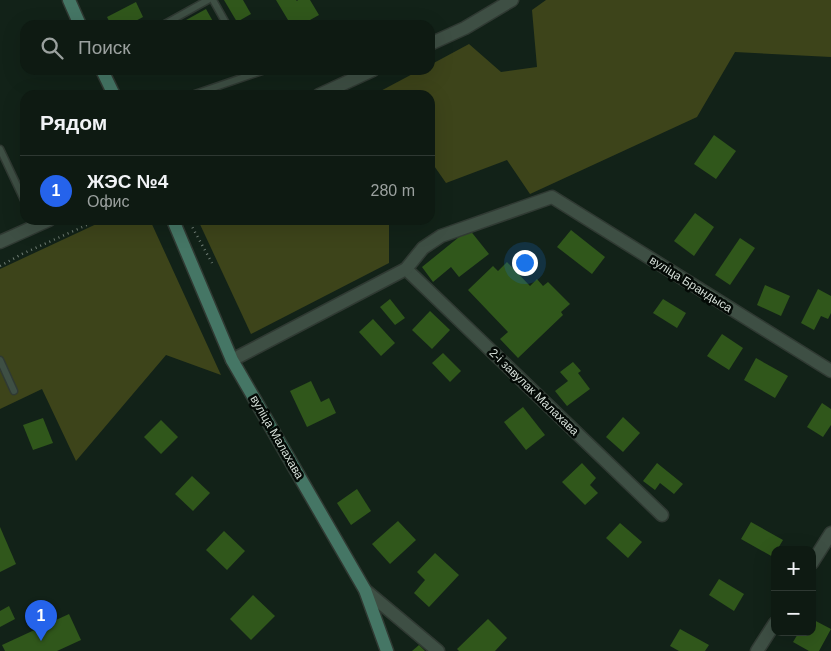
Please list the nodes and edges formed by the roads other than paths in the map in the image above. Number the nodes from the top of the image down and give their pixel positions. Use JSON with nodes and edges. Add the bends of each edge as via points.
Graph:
{"nodes":[{"id":1,"x":69,"y":0,"type":"edge"},
{"id":2,"x":208,"y":0,"type":"edge"},
{"id":3,"x":213,"y":0,"type":"edge"},
{"id":4,"x":512,"y":0,"type":"edge"},
{"id":5,"x":78,"y":20,"type":"edge"},
{"id":6,"x":172,"y":20,"type":"edge"},
{"id":7,"x":224,"y":20,"type":"edge"},
{"id":8,"x":435,"y":42,"type":"edge"},
{"id":9,"x":104,"y":75,"type":"edge"},
{"id":10,"x":250,"y":75,"type":"edge"},
{"id":11,"x":362,"y":75,"type":"edge"},
{"id":12,"x":112,"y":90,"type":"edge"},
{"id":13,"x":207,"y":90,"type":"edge"},
{"id":14,"x":330,"y":90,"type":"edge"},
{"id":15,"x":0,"y":149,"type":"edge"},
{"id":16,"x":20,"y":191,"type":"edge"},
{"id":17,"x":30,"y":225,"type":"edge"},
{"id":18,"x":175,"y":225,"type":"edge"},
{"id":19,"x":0,"y":242,"type":"edge"},
{"id":20,"x":406,"y":269,"type":"junction"},
{"id":21,"x":0,"y":360,"type":"edge"},
{"id":22,"x":232,"y":360,"type":"junction"},
{"id":23,"x":831,"y":372,"type":"edge"},
{"id":24,"x":14,"y":391,"type":"dead end"},
{"id":25,"x":662,"y":515,"type":"dead end"},
{"id":26,"x":831,"y":533,"type":"edge"},
{"id":27,"x":816,"y":557,"type":"edge"},
{"id":28,"x":365,"y":590,"type":"junction"},
{"id":29,"x":771,"y":629,"type":"edge"},
{"id":30,"x":386,"y":651,"type":"edge"},
{"id":31,"x":438,"y":651,"type":"edge"},
{"id":32,"x":757,"y":651,"type":"edge"}],
"edges":[{"from":1,"to":5,"type":"street"},
{"from":2,"to":6,"type":"lane"},
{"from":3,"to":7,"type":"lane"},
{"from":4,"to":8,"type":"street"},
{"from":9,"to":12,"type":"street"},
{"from":10,"to":13,"type":"lane"},
{"from":11,"to":14,"type":"street"},
{"from":15,"to":16,"type":"lane"},
{"from":17,"to":19,"type":"street"},
{"from":18,"to":22,"type":"street","name":"вуліца Малахава"},
{"from":20,"to":22,"type":"street"},
{"from":20,"to":23,"type":"street","name":"вуліца Брандыса","via":[[423,248],[440,236],[552,197]]},
{"from":20,"to":25,"type":"street","name":"2-і завулак Малахава"},
{"from":21,"to":24,"type":"lane"},
{"from":22,"to":28,"type":"street","name":"вуліца Малахава"},
{"from":26,"to":27,"type":"street"},
{"from":28,"to":30,"type":"street","name":"вуліца Малахава"},
{"from":28,"to":31,"type":"street"},
{"from":29,"to":32,"type":"street"}]}
